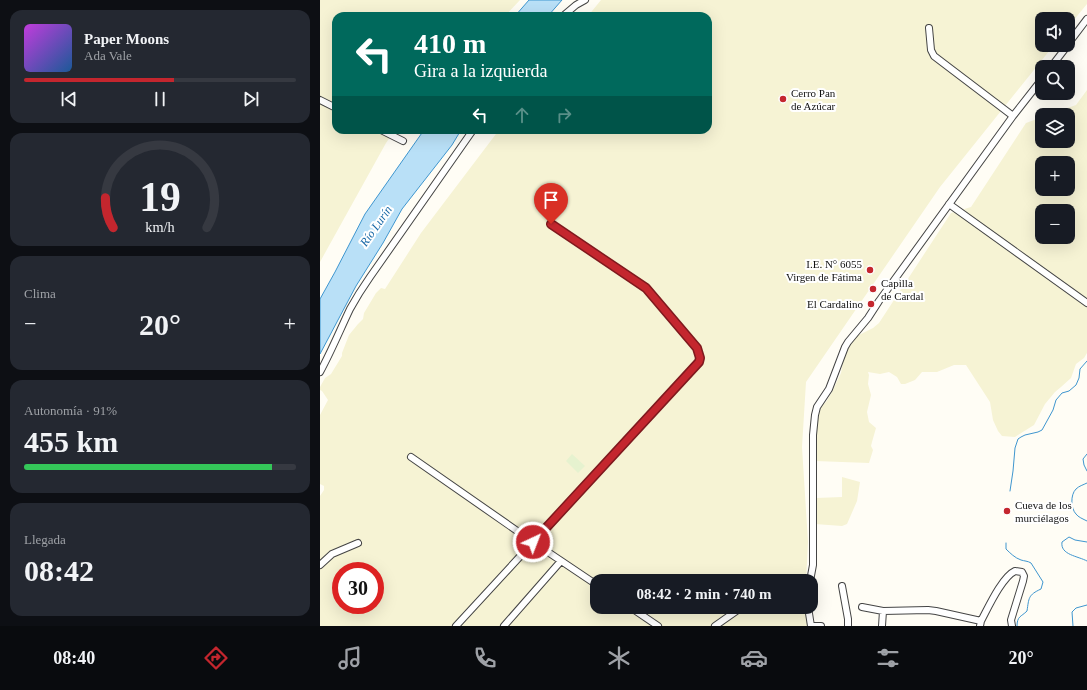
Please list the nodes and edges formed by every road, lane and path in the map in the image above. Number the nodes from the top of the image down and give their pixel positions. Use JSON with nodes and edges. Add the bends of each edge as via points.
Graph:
{"nodes":[{"id":1,"x":585,"y":0,"type":"edge"},
{"id":2,"x":568,"y":12,"type":"edge"},
{"id":3,"x":1086,"y":24,"type":"edge"},
{"id":4,"x":929,"y":28,"type":"dead end"},
{"id":5,"x":1075,"y":37,"type":"edge"},
{"id":6,"x":1063,"y":52,"type":"edge"},
{"id":7,"x":1056,"y":60,"type":"edge"},
{"id":8,"x":1035,"y":87,"type":"edge"},
{"id":9,"x":320,"y":100,"type":"edge"},
{"id":10,"x":332,"y":106,"type":"edge"},
{"id":11,"x":1013,"y":116,"type":"junction"},
{"id":12,"x":389,"y":134,"type":"edge"},
{"id":13,"x":471,"y":134,"type":"edge"},
{"id":14,"x":403,"y":141,"type":"dead end"},
{"id":15,"x":949,"y":204,"type":"junction"},
{"id":16,"x":551,"y":224,"type":"dead end"},
{"id":17,"x":1087,"y":303,"type":"edge"},
{"id":18,"x":320,"y":372,"type":"edge"},
{"id":19,"x":411,"y":457,"type":"dead end"},
{"id":20,"x":533,"y":542,"type":"junction"},
{"id":21,"x":358,"y":543,"type":"dead end"},
{"id":22,"x":561,"y":561,"type":"junction"},
{"id":23,"x":320,"y":565,"type":"edge"},
{"id":24,"x":811,"y":574,"type":"edge"},
{"id":25,"x":590,"y":580,"type":"edge"},
{"id":26,"x":842,"y":586,"type":"dead end"},
{"id":27,"x":862,"y":607,"type":"dead end"},
{"id":28,"x":883,"y":611,"type":"junction"},
{"id":29,"x":640,"y":614,"type":"edge"},
{"id":30,"x":732,"y":614,"type":"edge"},
{"id":31,"x":806,"y":614,"type":"edge"},
{"id":32,"x":809,"y":614,"type":"edge"},
{"id":33,"x":980,"y":623,"type":"edge"},
{"id":34,"x":810,"y":624,"type":"edge"},
{"id":35,"x":456,"y":626,"type":"edge"},
{"id":36,"x":504,"y":626,"type":"edge"},
{"id":37,"x":658,"y":626,"type":"edge"},
{"id":38,"x":715,"y":626,"type":"edge"},
{"id":39,"x":821,"y":626,"type":"edge"},
{"id":40,"x":848,"y":626,"type":"edge"},
{"id":41,"x":882,"y":626,"type":"edge"},
{"id":42,"x":1012,"y":626,"type":"edge"}],
"edges":[{"from":1,"to":2,"type":"street"},
{"from":3,"to":5,"type":"street"},
{"from":4,"to":11,"type":"street","via":[[934,56]]},
{"from":6,"to":7,"type":"street"},
{"from":8,"to":11,"type":"street"},
{"from":9,"to":10,"type":"street"},
{"from":11,"to":15,"type":"street"},
{"from":12,"to":14,"type":"street"},
{"from":13,"to":18,"type":"street","via":[[366,282]]},
{"from":15,"to":17,"type":"street"},
{"from":15,"to":24,"type":"street","via":[[848,342],[829,389],[817,407],[813,435]]},
{"from":16,"to":20,"type":"street","via":[[646,288],[697,348],[700,358]]},
{"from":19,"to":20,"type":"street"},
{"from":20,"to":22,"type":"street"},
{"from":20,"to":35,"type":"street"},
{"from":21,"to":23,"type":"street","via":[[332,554]]},
{"from":22,"to":25,"type":"street"},
{"from":22,"to":36,"type":"street"},
{"from":26,"to":40,"type":"street"},
{"from":27,"to":28,"type":"street"},
{"from":28,"to":33,"type":"street","via":[[928,610]]},
{"from":28,"to":41,"type":"street"},
{"from":29,"to":37,"type":"street"},
{"from":30,"to":38,"type":"street"},
{"from":31,"to":34,"type":"street"},
{"from":32,"to":34,"type":"street"},
{"from":33,"to":42,"type":"street","via":[[1010,573],[1018,571],[1024,576],[1011,620]]},
{"from":34,"to":39,"type":"street"}]}
